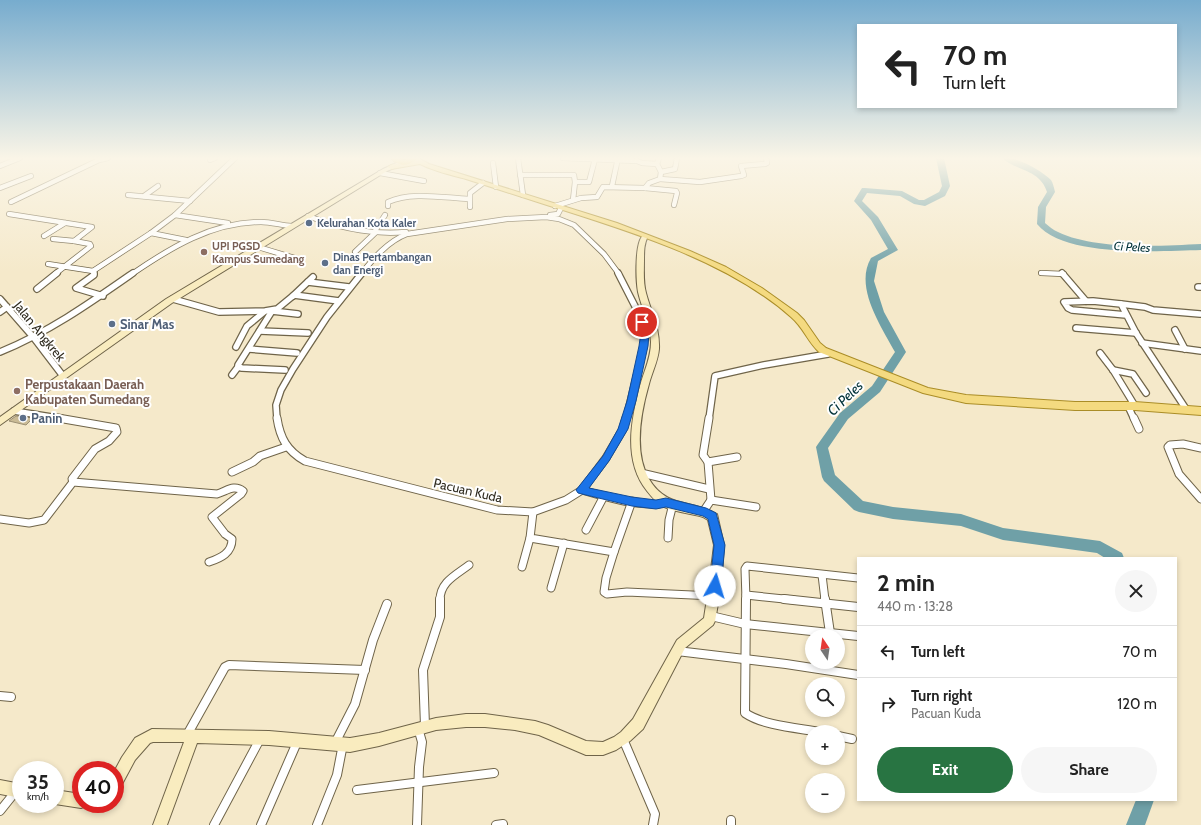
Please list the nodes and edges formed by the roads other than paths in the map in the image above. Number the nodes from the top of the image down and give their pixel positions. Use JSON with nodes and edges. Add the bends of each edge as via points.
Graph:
{"nodes":[{"id":1,"x":22,"y":196,"type":"edge"},
{"id":2,"x":149,"y":196,"type":"edge"},
{"id":3,"x":195,"y":196,"type":"edge"},
{"id":4,"x":338,"y":196,"type":"edge"},
{"id":5,"x":527,"y":196,"type":"edge"},
{"id":6,"x":574,"y":196,"type":"edge"},
{"id":7,"x":597,"y":196,"type":"edge"},
{"id":8,"x":676,"y":196,"type":"edge"},
{"id":9,"x":469,"y":199,"type":"joint"},
{"id":10,"x":574,"y":200,"type":"junction"},
{"id":11,"x":190,"y":201,"type":"junction"},
{"id":12,"x":11,"y":202,"type":"dead end"},
{"id":13,"x":674,"y":205,"type":"dead end"},
{"id":14,"x":388,"y":206,"type":"dead end"},
{"id":15,"x":558,"y":207,"type":"junction"},
{"id":16,"x":470,"y":208,"type":"dead end"},
{"id":17,"x":9,"y":214,"type":"dead end"},
{"id":18,"x":175,"y":215,"type":"junction"},
{"id":19,"x":385,"y":215,"type":"dead end"},
{"id":20,"x":308,"y":216,"type":"junction"},
{"id":21,"x":64,"y":222,"type":"junction"},
{"id":22,"x":233,"y":223,"type":"junction"},
{"id":23,"x":291,"y":226,"type":"junction"},
{"id":24,"x":376,"y":232,"type":"junction"},
{"id":25,"x":151,"y":233,"type":"junction"},
{"id":26,"x":44,"y":236,"type":"dead end"},
{"id":27,"x":645,"y":236,"type":"junction"},
{"id":28,"x":53,"y":239,"type":"dead end"},
{"id":29,"x":186,"y":240,"type":"junction"},
{"id":30,"x":74,"y":241,"type":"junction"},
{"id":31,"x":258,"y":247,"type":"junction"},
{"id":32,"x":355,"y":252,"type":"dead end"},
{"id":33,"x":298,"y":258,"type":"dead end"},
{"id":34,"x":48,"y":264,"type":"dead end"},
{"id":35,"x":65,"y":266,"type":"junction"},
{"id":36,"x":93,"y":271,"type":"junction"},
{"id":37,"x":1041,"y":273,"type":"dead end"},
{"id":38,"x":313,"y":277,"type":"dead end"},
{"id":39,"x":308,"y":282,"type":"junction"},
{"id":40,"x":349,"y":288,"type":"junction"},
{"id":41,"x":37,"y":289,"type":"dead end"},
{"id":42,"x":102,"y":296,"type":"junction"},
{"id":43,"x":293,"y":296,"type":"junction"},
{"id":44,"x":0,"y":299,"type":"edge"},
{"id":45,"x":173,"y":299,"type":"junction"},
{"id":46,"x":339,"y":301,"type":"junction"},
{"id":47,"x":1086,"y":301,"type":"junction"},
{"id":48,"x":1122,"y":304,"type":"junction"},
{"id":49,"x":7,"y":307,"type":"junction"},
{"id":50,"x":268,"y":311,"type":"junction"},
{"id":51,"x":0,"y":312,"type":"edge"},
{"id":52,"x":298,"y":314,"type":"dead end"},
{"id":53,"x":1126,"y":314,"type":"junction"},
{"id":54,"x":1201,"y":315,"type":"edge"},
{"id":55,"x":1076,"y":328,"type":"dead end"},
{"id":56,"x":1175,"y":330,"type":"dead end"},
{"id":57,"x":260,"y":331,"type":"junction"},
{"id":58,"x":308,"y":333,"type":"dead end"},
{"id":59,"x":1136,"y":333,"type":"junction"},
{"id":60,"x":34,"y":338,"type":"junction"},
{"id":61,"x":1142,"y":343,"type":"junction"},
{"id":62,"x":236,"y":346,"type":"dead end"},
{"id":63,"x":249,"y":349,"type":"junction"},
{"id":64,"x":1185,"y":349,"type":"junction"},
{"id":65,"x":1201,"y":351,"type":"edge"},
{"id":66,"x":0,"y":352,"type":"edge"},
{"id":67,"x":1100,"y":352,"type":"dead end"},
{"id":68,"x":297,"y":353,"type":"dead end"},
{"id":69,"x":828,"y":354,"type":"junction"},
{"id":70,"x":238,"y":368,"type":"junction"},
{"id":71,"x":285,"y":370,"type":"dead end"},
{"id":72,"x":1113,"y":370,"type":"junction"},
{"id":73,"x":232,"y":375,"type":"dead end"},
{"id":74,"x":63,"y":376,"type":"junction"},
{"id":75,"x":1146,"y":393,"type":"dead end"},
{"id":76,"x":1132,"y":406,"type":"junction"},
{"id":77,"x":1186,"y":409,"type":"junction"},
{"id":78,"x":14,"y":411,"type":"junction"},
{"id":79,"x":1201,"y":411,"type":"edge"},
{"id":80,"x":0,"y":422,"type":"edge"},
{"id":81,"x":1139,"y":429,"type":"dead end"},
{"id":82,"x":286,"y":447,"type":"junction"},
{"id":83,"x":1201,"y":448,"type":"edge"},
{"id":84,"x":737,"y":457,"type":"dead end"},
{"id":85,"x":708,"y":462,"type":"junction"},
{"id":86,"x":232,"y":472,"type":"dead end"},
{"id":87,"x":641,"y":473,"type":"junction"},
{"id":88,"x":73,"y":482,"type":"junction"},
{"id":89,"x":710,"y":489,"type":"junction"},
{"id":90,"x":582,"y":490,"type":"junction"},
{"id":91,"x":604,"y":496,"type":"junction"},
{"id":92,"x":1201,"y":499,"type":"edge"},
{"id":93,"x":711,"y":500,"type":"junction"},
{"id":94,"x":632,"y":501,"type":"junction"},
{"id":95,"x":669,"y":504,"type":"junction"},
{"id":96,"x":756,"y":507,"type":"dead end"},
{"id":97,"x":532,"y":512,"type":"junction"},
{"id":98,"x":703,"y":512,"type":"junction"},
{"id":99,"x":0,"y":520,"type":"edge"},
{"id":100,"x":586,"y":530,"type":"dead end"},
{"id":101,"x":530,"y":538,"type":"junction"},
{"id":102,"x":668,"y":538,"type":"dead end"},
{"id":103,"x":564,"y":543,"type":"junction"},
{"id":104,"x":614,"y":552,"type":"junction"},
{"id":105,"x":209,"y":562,"type":"dead end"},
{"id":106,"x":469,"y":565,"type":"dead end"},
{"id":107,"x":522,"y":567,"type":"dead end"},
{"id":108,"x":822,"y":575,"type":"junction"},
{"id":109,"x":857,"y":578,"type":"edge"},
{"id":110,"x":551,"y":588,"type":"dead end"},
{"id":111,"x":746,"y":595,"type":"junction"},
{"id":112,"x":714,"y":596,"type":"junction"},
{"id":113,"x":826,"y":602,"type":"junction"},
{"id":114,"x":387,"y":604,"type":"dead end"},
{"id":115,"x":857,"y":606,"type":"edge"},
{"id":116,"x":711,"y":616,"type":"junction"},
{"id":117,"x":745,"y":624,"type":"junction"},
{"id":118,"x":830,"y":629,"type":"edge"},
{"id":119,"x":805,"y":630,"type":"edge"},
{"id":120,"x":845,"y":634,"type":"edge"},
{"id":121,"x":857,"y":636,"type":"edge"},
{"id":122,"x":677,"y":651,"type":"junction"},
{"id":123,"x":746,"y":660,"type":"junction"},
{"id":124,"x":365,"y":670,"type":"junction"},
{"id":125,"x":857,"y":675,"type":"edge"},
{"id":126,"x":0,"y":696,"type":"edge"},
{"id":127,"x":11,"y":697,"type":"dead end"},
{"id":128,"x":422,"y":727,"type":"junction"},
{"id":129,"x":805,"y":729,"type":"edge"},
{"id":130,"x":190,"y":736,"type":"junction"},
{"id":131,"x":261,"y":738,"type":"junction"},
{"id":132,"x":845,"y":738,"type":"edge"},
{"id":133,"x":624,"y":739,"type":"junction"},
{"id":134,"x":852,"y":739,"type":"dead end"},
{"id":135,"x":298,"y":740,"type":"junction"},
{"id":136,"x":339,"y":743,"type":"junction"},
{"id":137,"x":124,"y":768,"type":"edge"},
{"id":138,"x":494,"y":773,"type":"dead end"},
{"id":139,"x":419,"y":781,"type":"junction"},
{"id":140,"x":0,"y":787,"type":"edge"},
{"id":141,"x":12,"y":789,"type":"edge"},
{"id":142,"x":357,"y":790,"type":"dead end"},
{"id":143,"x":12,"y":798,"type":"edge"},
{"id":144,"x":0,"y":811,"type":"edge"},
{"id":145,"x":160,"y":825,"type":"edge"},
{"id":146,"x":214,"y":825,"type":"edge"},
{"id":147,"x":261,"y":825,"type":"edge"},
{"id":148,"x":317,"y":825,"type":"edge"},
{"id":149,"x":417,"y":825,"type":"edge"},
{"id":150,"x":652,"y":825,"type":"edge"}],
"edges":[{"from":1,"to":12,"type":"street"},
{"from":2,"to":11,"type":"street"},
{"from":3,"to":11,"type":"street"},
{"from":4,"to":20,"type":"street"},
{"from":5,"to":15,"type":"main road"},
{"from":6,"to":10,"type":"street"},
{"from":7,"to":10,"type":"street"},
{"from":8,"to":13,"type":"street"},
{"from":9,"to":14,"type":"street","via":[[414,198],[391,200],[388,201]]},
{"from":9,"to":16,"type":"street"},
{"from":10,"to":15,"type":"street"},
{"from":11,"to":18,"type":"street"},
{"from":15,"to":24,"type":"street","via":[[558,214],[554,215],[536,214],[399,233]]},
{"from":15,"to":27,"type":"main road"},
{"from":17,"to":21,"type":"street"},
{"from":18,"to":22,"type":"street"},
{"from":18,"to":25,"type":"street"},
{"from":19,"to":24,"type":"street"},
{"from":20,"to":23,"type":"street"},
{"from":20,"to":24,"type":"street","via":[[336,226]]},
{"from":21,"to":26,"type":"street"},
{"from":21,"to":30,"type":"street","via":[[92,227]]},
{"from":22,"to":23,"type":"street","via":[[266,222]]},
{"from":22,"to":29,"type":"street"},
{"from":23,"to":31,"type":"street"},
{"from":24,"to":32,"type":"street"},
{"from":25,"to":29,"type":"street"},
{"from":25,"to":36,"type":"street"},
{"from":27,"to":69,"type":"main road","via":[[745,281],[793,314],[816,345]]},
{"from":27,"to":87,"type":"street","via":[[641,247],[642,290],[655,342],[654,360],[646,381],[634,442]]},
{"from":28,"to":30,"type":"street"},
{"from":29,"to":42,"type":"street"},
{"from":30,"to":35,"type":"street","via":[[91,245]]},
{"from":31,"to":33,"type":"street"},
{"from":31,"to":45,"type":"street"},
{"from":34,"to":35,"type":"street"},
{"from":35,"to":36,"type":"street"},
{"from":35,"to":41,"type":"street"},
{"from":36,"to":42,"type":"street","via":[[94,275],[76,288]]},
{"from":37,"to":47,"type":"street","via":[[1064,274]]},
{"from":38,"to":39,"type":"street"},
{"from":39,"to":40,"type":"street"},
{"from":39,"to":43,"type":"street"},
{"from":40,"to":46,"type":"street","name":"Pacuan Kuda"},
{"from":40,"to":90,"type":"street","name":"Pacuan Kuda","via":[[386,247],[396,239],[412,233],[546,217],[567,222],[588,237],[618,273],[639,314],[645,332],[623,429],[606,458]]},
{"from":42,"to":60,"type":"street"},
{"from":43,"to":46,"type":"street"},
{"from":43,"to":50,"type":"street","via":[[280,307]]},
{"from":44,"to":49,"type":"street","name":"Jalan Angkrek"},
{"from":45,"to":50,"type":"street","via":[[219,312]]},
{"from":45,"to":74,"type":"street"},
{"from":46,"to":82,"type":"street","name":"Pacuan Kuda","via":[[304,352],[276,404],[276,416]]},
{"from":47,"to":48,"type":"street"},
{"from":47,"to":53,"type":"street","via":[[1064,302],[1072,310]]},
{"from":48,"to":53,"type":"street"},
{"from":48,"to":54,"type":"street"},
{"from":49,"to":51,"type":"street"},
{"from":49,"to":60,"type":"street","name":"Jalan Angkrek"},
{"from":50,"to":52,"type":"street"},
{"from":50,"to":57,"type":"street"},
{"from":50,"to":62,"type":"street","via":[[249,322]]},
{"from":53,"to":59,"type":"street"},
{"from":55,"to":59,"type":"street"},
{"from":56,"to":64,"type":"street"},
{"from":57,"to":58,"type":"street"},
{"from":57,"to":63,"type":"street"},
{"from":59,"to":61,"type":"street"},
{"from":60,"to":66,"type":"street"},
{"from":60,"to":74,"type":"street","name":"Jalan Angkrek"},
{"from":61,"to":64,"type":"street"},
{"from":61,"to":77,"type":"street"},
{"from":63,"to":68,"type":"street"},
{"from":63,"to":70,"type":"street"},
{"from":64,"to":65,"type":"street"},
{"from":67,"to":72,"type":"street"},
{"from":69,"to":76,"type":"main road","via":[[842,357],[926,391],[966,399],[1000,403]]},
{"from":69,"to":85,"type":"street","via":[[716,374],[713,380],[713,398],[703,455]]},
{"from":70,"to":71,"type":"street"},
{"from":70,"to":73,"type":"street"},
{"from":72,"to":75,"type":"street","via":[[1133,374]]},
{"from":72,"to":76,"type":"street"},
{"from":74,"to":78,"type":"street"},
{"from":76,"to":77,"type":"main road"},
{"from":76,"to":81,"type":"street"},
{"from":77,"to":79,"type":"main road"},
{"from":78,"to":80,"type":"street"},
{"from":78,"to":88,"type":"street","via":[[116,428],[117,432],[109,441],[95,449],[72,479]]},
{"from":82,"to":86,"type":"street","via":[[260,456]]},
{"from":82,"to":97,"type":"street","name":"Pacuan Kuda","via":[[305,461],[341,471],[497,510]]},
{"from":83,"to":92,"type":"street","via":[[1183,444],[1168,447],[1178,474]]},
{"from":84,"to":85,"type":"street"},
{"from":85,"to":89,"type":"street"},
{"from":87,"to":89,"type":"street"},
{"from":87,"to":95,"type":"street","via":[[649,487]]},
{"from":88,"to":99,"type":"street","via":[[44,520]]},
{"from":88,"to":105,"type":"street","via":[[217,494],[230,487],[240,488],[243,491],[241,494],[212,517],[232,540],[231,549],[222,559]]},
{"from":89,"to":93,"type":"street"},
{"from":90,"to":91,"type":"street"},
{"from":90,"to":97,"type":"street","name":"Pacuan Kuda","via":[[566,500]]},
{"from":91,"to":94,"type":"street"},
{"from":91,"to":100,"type":"street"},
{"from":93,"to":96,"type":"street"},
{"from":93,"to":98,"type":"street"},
{"from":94,"to":95,"type":"street"},
{"from":94,"to":104,"type":"street"},
{"from":95,"to":98,"type":"street"},
{"from":95,"to":102,"type":"street"},
{"from":97,"to":101,"type":"street"},
{"from":98,"to":112,"type":"street","via":[[713,517],[720,545]]},
{"from":101,"to":103,"type":"street"},
{"from":101,"to":107,"type":"street"},
{"from":103,"to":104,"type":"street"},
{"from":103,"to":110,"type":"street"},
{"from":104,"to":112,"type":"street","via":[[606,578],[605,593],[648,592]]},
{"from":106,"to":128,"type":"street","via":[[446,582],[440,593],[440,617],[423,670]]},
{"from":108,"to":109,"type":"street"},
{"from":108,"to":111,"type":"street","via":[[747,566]]},
{"from":108,"to":113,"type":"street"},
{"from":111,"to":113,"type":"street"},
{"from":111,"to":117,"type":"street"},
{"from":112,"to":116,"type":"street"},
{"from":113,"to":115,"type":"street"},
{"from":113,"to":118,"type":"street"},
{"from":114,"to":124,"type":"street"},
{"from":116,"to":117,"type":"street"},
{"from":116,"to":122,"type":"street","via":[[704,627]]},
{"from":117,"to":119,"type":"street"},
{"from":117,"to":123,"type":"street"},
{"from":120,"to":121,"type":"street"},
{"from":122,"to":123,"type":"street"},
{"from":122,"to":133,"type":"street","via":[[638,724]]},
{"from":123,"to":125,"type":"street"},
{"from":123,"to":129,"type":"street","via":[[744,711],[747,716]]},
{"from":124,"to":130,"type":"street","via":[[229,665],[225,667]]},
{"from":124,"to":136,"type":"street"},
{"from":126,"to":127,"type":"street"},
{"from":128,"to":133,"type":"street","via":[[468,719],[507,722],[544,730],[591,750],[599,750]]},
{"from":128,"to":136,"type":"street","via":[[361,744]]},
{"from":128,"to":139,"type":"street"},
{"from":130,"to":131,"type":"street"},
{"from":130,"to":137,"type":"street","via":[[152,735],[145,738],[138,744]]},
{"from":130,"to":145,"type":"street"},
{"from":131,"to":135,"type":"street"},
{"from":131,"to":146,"type":"street"},
{"from":132,"to":134,"type":"street"},
{"from":133,"to":150,"type":"street","via":[[655,814]]},
{"from":135,"to":136,"type":"street"},
{"from":135,"to":147,"type":"street"},
{"from":136,"to":148,"type":"street","via":[[337,775]]},
{"from":138,"to":139,"type":"street"},
{"from":139,"to":142,"type":"street"},
{"from":139,"to":149,"type":"street"},
{"from":140,"to":141,"type":"street"},
{"from":143,"to":144,"type":"street"}]}
